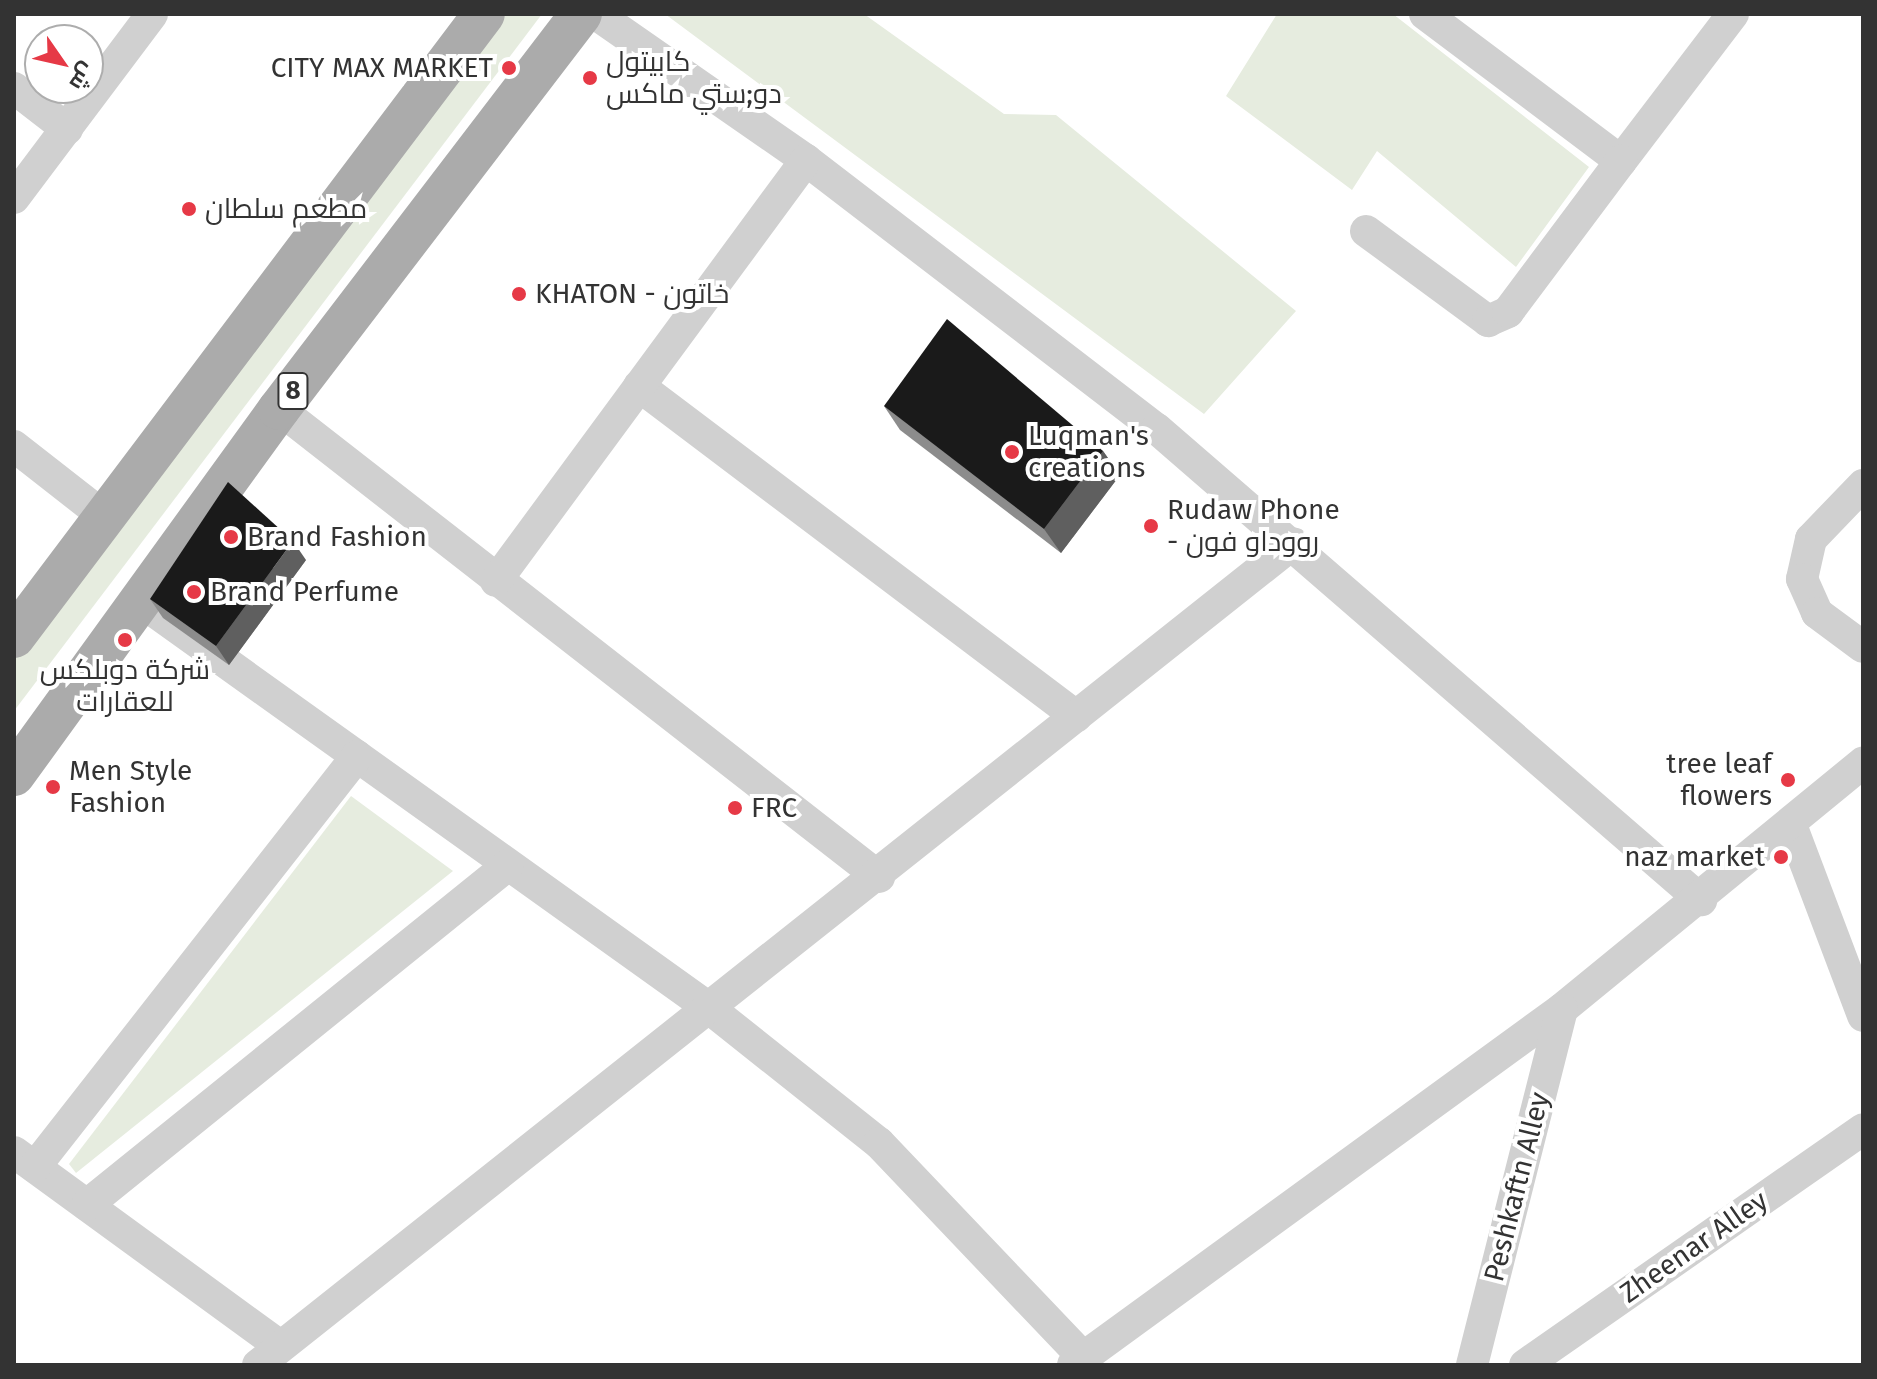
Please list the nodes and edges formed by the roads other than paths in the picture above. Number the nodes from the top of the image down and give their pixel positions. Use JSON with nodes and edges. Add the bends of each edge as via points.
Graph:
{"nodes":[{"id":1,"x":152,"y":14,"type":"edge"},
{"id":2,"x":484,"y":14,"type":"edge"},
{"id":3,"x":581,"y":14,"type":"edge"},
{"id":4,"x":596,"y":14,"type":"edge"},
{"id":5,"x":1425,"y":14,"type":"edge"},
{"id":6,"x":1733,"y":14,"type":"edge"},
{"id":7,"x":14,"y":88,"type":"edge"},
{"id":8,"x":67,"y":129,"type":"junction"},
{"id":9,"x":806,"y":160,"type":"junction"},
{"id":10,"x":1621,"y":161,"type":"junction"},
{"id":11,"x":14,"y":198,"type":"edge"},
{"id":12,"x":1366,"y":231,"type":"dead end"},
{"id":13,"x":639,"y":386,"type":"junction"},
{"id":14,"x":279,"y":409,"type":"junction"},
{"id":15,"x":14,"y":446,"type":"edge"},
{"id":16,"x":1863,"y":485,"type":"edge"},
{"id":17,"x":105,"y":517,"type":"junction"},
{"id":18,"x":1294,"y":543,"type":"junction"},
{"id":19,"x":496,"y":581,"type":"junction"},
{"id":20,"x":140,"y":601,"type":"junction"},
{"id":21,"x":14,"y":637,"type":"edge"},
{"id":22,"x":1863,"y":647,"type":"edge"},
{"id":23,"x":1076,"y":716,"type":"junction"},
{"id":24,"x":357,"y":756,"type":"junction"},
{"id":25,"x":1863,"y":763,"type":"edge"},
{"id":26,"x":14,"y":775,"type":"edge"},
{"id":27,"x":1791,"y":825,"type":"junction"},
{"id":28,"x":508,"y":865,"type":"junction"},
{"id":29,"x":879,"y":877,"type":"junction"},
{"id":30,"x":1701,"y":900,"type":"junction"},
{"id":31,"x":709,"y":1008,"type":"junction"},
{"id":32,"x":1562,"y":1009,"type":"junction"},
{"id":33,"x":1863,"y":1016,"type":"edge"},
{"id":34,"x":1863,"y":1129,"type":"edge"},
{"id":35,"x":24,"y":1160,"type":"edge"},
{"id":36,"x":87,"y":1205,"type":"junction"},
{"id":37,"x":269,"y":1355,"type":"edge"},
{"id":38,"x":1078,"y":1361,"type":"edge"},
{"id":39,"x":1472,"y":1365,"type":"edge"},
{"id":40,"x":1525,"y":1365,"type":"edge"}],
"edges":[{"from":1,"to":8,"type":"street"},
{"from":2,"to":17,"type":"main road"},
{"from":3,"to":14,"type":"main road","number":"8"},
{"from":4,"to":9,"type":"street"},
{"from":5,"to":10,"type":"street"},
{"from":6,"to":10,"type":"street"},
{"from":7,"to":8,"type":"street"},
{"from":8,"to":11,"type":"street"},
{"from":9,"to":13,"type":"street"},
{"from":9,"to":18,"type":"street"},
{"from":10,"to":12,"type":"street","via":[[1508,312],[1488,321]]},
{"from":13,"to":19,"type":"street"},
{"from":13,"to":23,"type":"street"},
{"from":14,"to":19,"type":"street"},
{"from":14,"to":20,"type":"main road","number":"8"},
{"from":15,"to":17,"type":"street"},
{"from":16,"to":22,"type":"street","via":[[1811,539],[1802,579],[1817,613]]},
{"from":17,"to":21,"type":"main road"},
{"from":18,"to":23,"type":"street"},
{"from":18,"to":30,"type":"street"},
{"from":19,"to":29,"type":"street"},
{"from":20,"to":24,"type":"street"},
{"from":20,"to":26,"type":"main road","number":"8"},
{"from":23,"to":29,"type":"street"},
{"from":24,"to":28,"type":"street"},
{"from":24,"to":35,"type":"street"},
{"from":25,"to":27,"type":"street"},
{"from":27,"to":30,"type":"street"},
{"from":27,"to":33,"type":"street"},
{"from":28,"to":31,"type":"street"},
{"from":28,"to":36,"type":"street"},
{"from":29,"to":31,"type":"street"},
{"from":30,"to":32,"type":"street"},
{"from":31,"to":37,"type":"street"},
{"from":31,"to":38,"type":"street","via":[[879,1143]]},
{"from":32,"to":38,"type":"street"},
{"from":32,"to":39,"type":"street","name":"Peshkaftn Alley"},
{"from":34,"to":40,"type":"street","name":"Zheenar Alley"},
{"from":35,"to":36,"type":"street"},
{"from":36,"to":37,"type":"street"}]}
